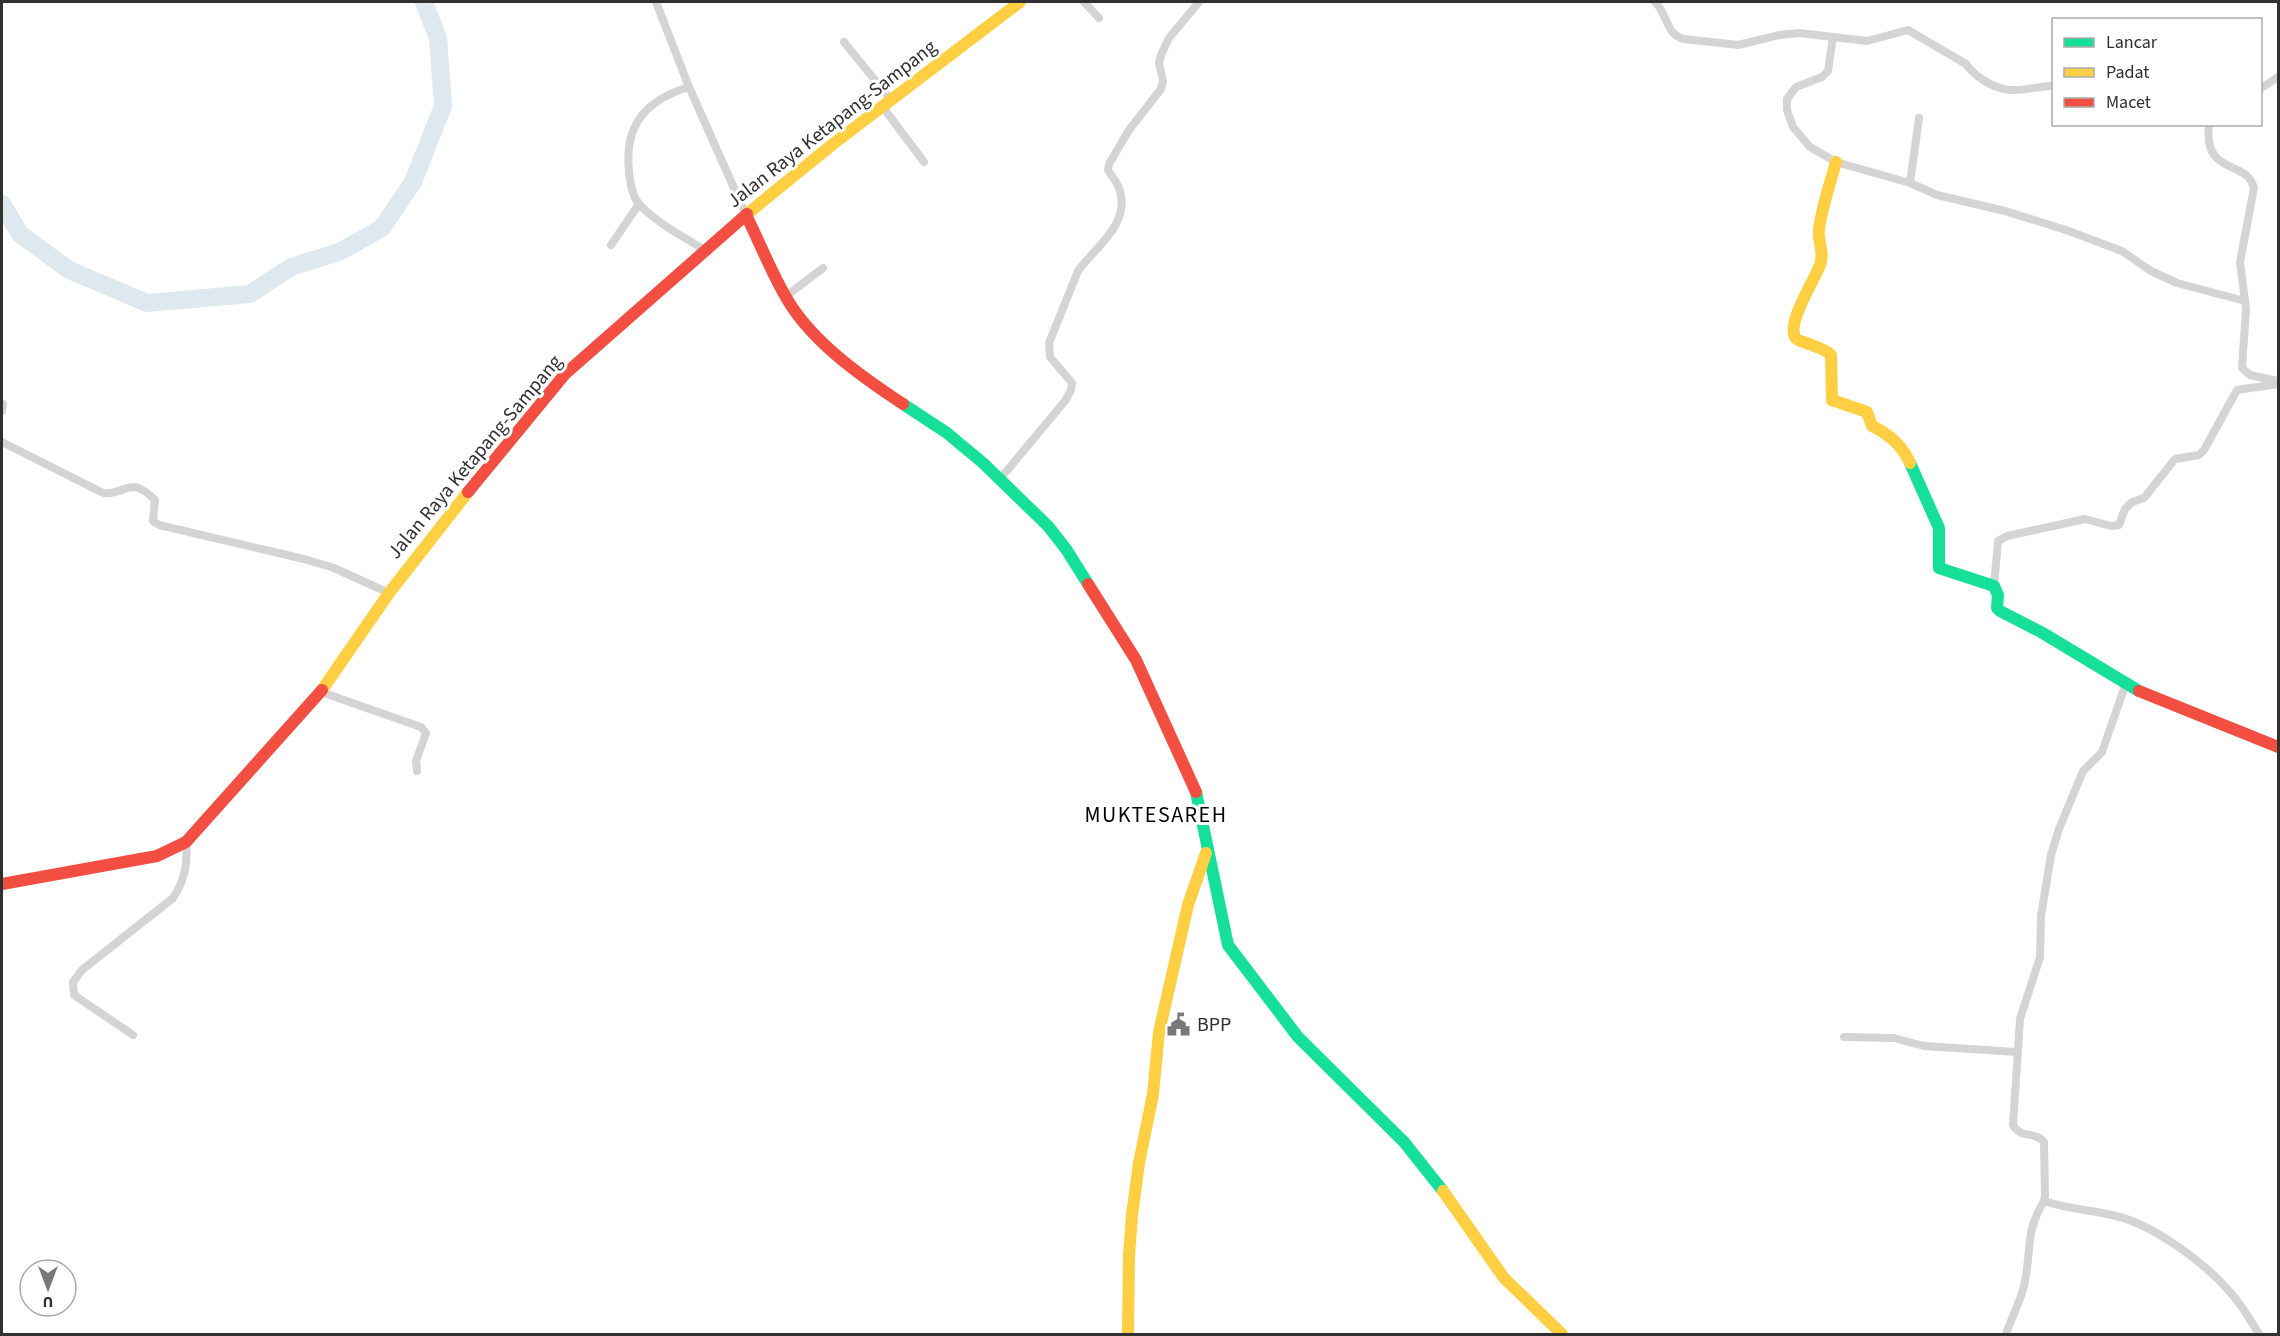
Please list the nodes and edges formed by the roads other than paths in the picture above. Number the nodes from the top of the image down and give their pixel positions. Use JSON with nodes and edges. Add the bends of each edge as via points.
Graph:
{"nodes":[{"id":1,"x":656,"y":2,"type":"edge"},
{"id":2,"x":1020,"y":2,"type":"edge"},
{"id":3,"x":1084,"y":2,"type":"edge"},
{"id":4,"x":1199,"y":2,"type":"edge"},
{"id":5,"x":1655,"y":2,"type":"edge"},
{"id":6,"x":1099,"y":18,"type":"dead end"},
{"id":7,"x":1833,"y":37,"type":"junction"},
{"id":8,"x":844,"y":42,"type":"dead end"},
{"id":9,"x":2278,"y":76,"type":"edge"},
{"id":10,"x":2052,"y":86,"type":"edge"},
{"id":11,"x":689,"y":87,"type":"junction"},
{"id":12,"x":2262,"y":88,"type":"edge"},
{"id":13,"x":886,"y":103,"type":"junction"},
{"id":14,"x":1918,"y":118,"type":"dead end"},
{"id":15,"x":2209,"y":126,"type":"edge"},
{"id":16,"x":924,"y":162,"type":"dead end"},
{"id":17,"x":1836,"y":162,"type":"junction"},
{"id":18,"x":1910,"y":183,"type":"junction"},
{"id":19,"x":639,"y":204,"type":"junction"},
{"id":20,"x":746,"y":215,"type":"junction"},
{"id":21,"x":611,"y":246,"type":"dead end"},
{"id":22,"x":704,"y":250,"type":"junction"},
{"id":23,"x":823,"y":268,"type":"dead end"},
{"id":24,"x":785,"y":297,"type":"junction"},
{"id":25,"x":2245,"y":301,"type":"junction"},
{"id":26,"x":2278,"y":382,"type":"edge"},
{"id":27,"x":2,"y":442,"type":"edge"},
{"id":28,"x":1000,"y":479,"type":"junction"},
{"id":29,"x":1994,"y":586,"type":"junction"},
{"id":30,"x":389,"y":593,"type":"junction"},
{"id":31,"x":2126,"y":683,"type":"junction"},
{"id":32,"x":321,"y":692,"type":"junction"},
{"id":33,"x":2278,"y":747,"type":"edge"},
{"id":34,"x":417,"y":771,"type":"dead end"},
{"id":35,"x":186,"y":842,"type":"junction"},
{"id":36,"x":1207,"y":851,"type":"junction"},
{"id":37,"x":2,"y":884,"type":"edge"},
{"id":38,"x":133,"y":1035,"type":"dead end"},
{"id":39,"x":1844,"y":1037,"type":"dead end"},
{"id":40,"x":2016,"y":1052,"type":"junction"},
{"id":41,"x":2044,"y":1201,"type":"junction"},
{"id":42,"x":1128,"y":1335,"type":"edge"},
{"id":43,"x":1562,"y":1335,"type":"edge"},
{"id":44,"x":2006,"y":1335,"type":"edge"},
{"id":45,"x":2259,"y":1335,"type":"edge"}],
"edges":[{"from":1,"to":11,"type":"street"},
{"from":2,"to":13,"type":"main road","name":"Jalan Raya Ketapang-Sampang"},
{"from":3,"to":6,"type":"street"},
{"from":4,"to":28,"type":"street","via":[[1169,38],[1161,55],[1161,89],[1109,164],[1121,199],[1118,218],[1106,241],[1078,271],[1048,343],[1050,357],[1071,380],[1071,390]]},
{"from":5,"to":7,"type":"street","via":[[1673,34],[1684,39],[1738,45],[1787,34]]},
{"from":7,"to":10,"type":"street","via":[[1867,41],[1908,30],[2001,88]]},
{"from":7,"to":17,"type":"street","via":[[1828,71],[1796,87],[1786,104],[1793,127],[1802,139]]},
{"from":8,"to":13,"type":"street"},
{"from":9,"to":12,"type":"street"},
{"from":11,"to":19,"type":"street","via":[[660,99],[646,110],[633,131],[628,161],[632,190]]},
{"from":11,"to":20,"type":"street"},
{"from":13,"to":16,"type":"street"},
{"from":13,"to":20,"type":"main road","name":"Jalan Raya Ketapang-Sampang"},
{"from":14,"to":18,"type":"street"},
{"from":15,"to":25,"type":"street","via":[[2210,149],[2217,159],[2253,184],[2240,262]]},
{"from":17,"to":18,"type":"street"},
{"from":17,"to":29,"type":"main road","via":[[1818,231],[1821,263],[1797,315],[1794,338],[1829,351],[1833,366],[1832,400],[1867,412],[1872,426],[1889,434],[1903,450],[1940,528],[1939,568]]},
{"from":18,"to":25,"type":"street","via":[[1937,195],[2066,230],[2122,251],[2177,283]]},
{"from":19,"to":21,"type":"street"},
{"from":19,"to":22,"type":"street"},
{"from":20,"to":22,"type":"main road","name":"Jalan Raya Ketapang-Sampang"},
{"from":20,"to":24,"type":"main road"},
{"from":22,"to":30,"type":"main road","name":"Jalan Raya Ketapang-Sampang","via":[[565,374]]},
{"from":23,"to":24,"type":"street"},
{"from":24,"to":28,"type":"main road","via":[[835,354],[947,433]]},
{"from":25,"to":26,"type":"street","via":[[2242,368],[2250,375]]},
{"from":26,"to":29,"type":"street","via":[[2237,390],[2204,450],[2199,455],[2175,459],[2144,498],[2125,509],[2119,525],[2085,519],[1998,541]]},
{"from":27,"to":30,"type":"street","via":[[103,493],[137,487],[155,500],[153,521],[159,525],[304,559]]},
{"from":28,"to":36,"type":"main road","via":[[1066,549],[1136,660],[1199,798]]},
{"from":29,"to":31,"type":"main road","via":[[2000,611]]},
{"from":30,"to":32,"type":"main road","name":"Jalan Raya Ketapang-Sampang"},
{"from":31,"to":33,"type":"main road","via":[[2159,702]]},
{"from":31,"to":40,"type":"street","via":[[2102,752],[2083,771],[2051,855],[2041,916],[2040,957],[2020,1019]]},
{"from":32,"to":34,"type":"street","via":[[421,727],[426,733],[416,761]]},
{"from":32,"to":35,"type":"main road","name":"Jalan Raya Ketapang-Sampang"},
{"from":35,"to":37,"type":"main road","name":"Jalan Raya Ketapang-Sampang","via":[[157,856]]},
{"from":35,"to":38,"type":"street","via":[[185,872],[173,898],[82,970],[73,982],[74,995]]},
{"from":36,"to":42,"type":"main road","via":[[1188,905],[1159,1032],[1153,1094],[1132,1215]]},
{"from":36,"to":43,"type":"main road","via":[[1228,945],[1298,1037],[1404,1142],[1491,1262]]},
{"from":39,"to":40,"type":"street","via":[[1894,1038],[1924,1046]]},
{"from":40,"to":41,"type":"street","via":[[2013,1125],[2020,1133],[2044,1142]]},
{"from":41,"to":44,"type":"street","via":[[2032,1222],[2025,1283]]},
{"from":41,"to":45,"type":"street","via":[[2117,1216],[2156,1232],[2229,1291]]}]}
